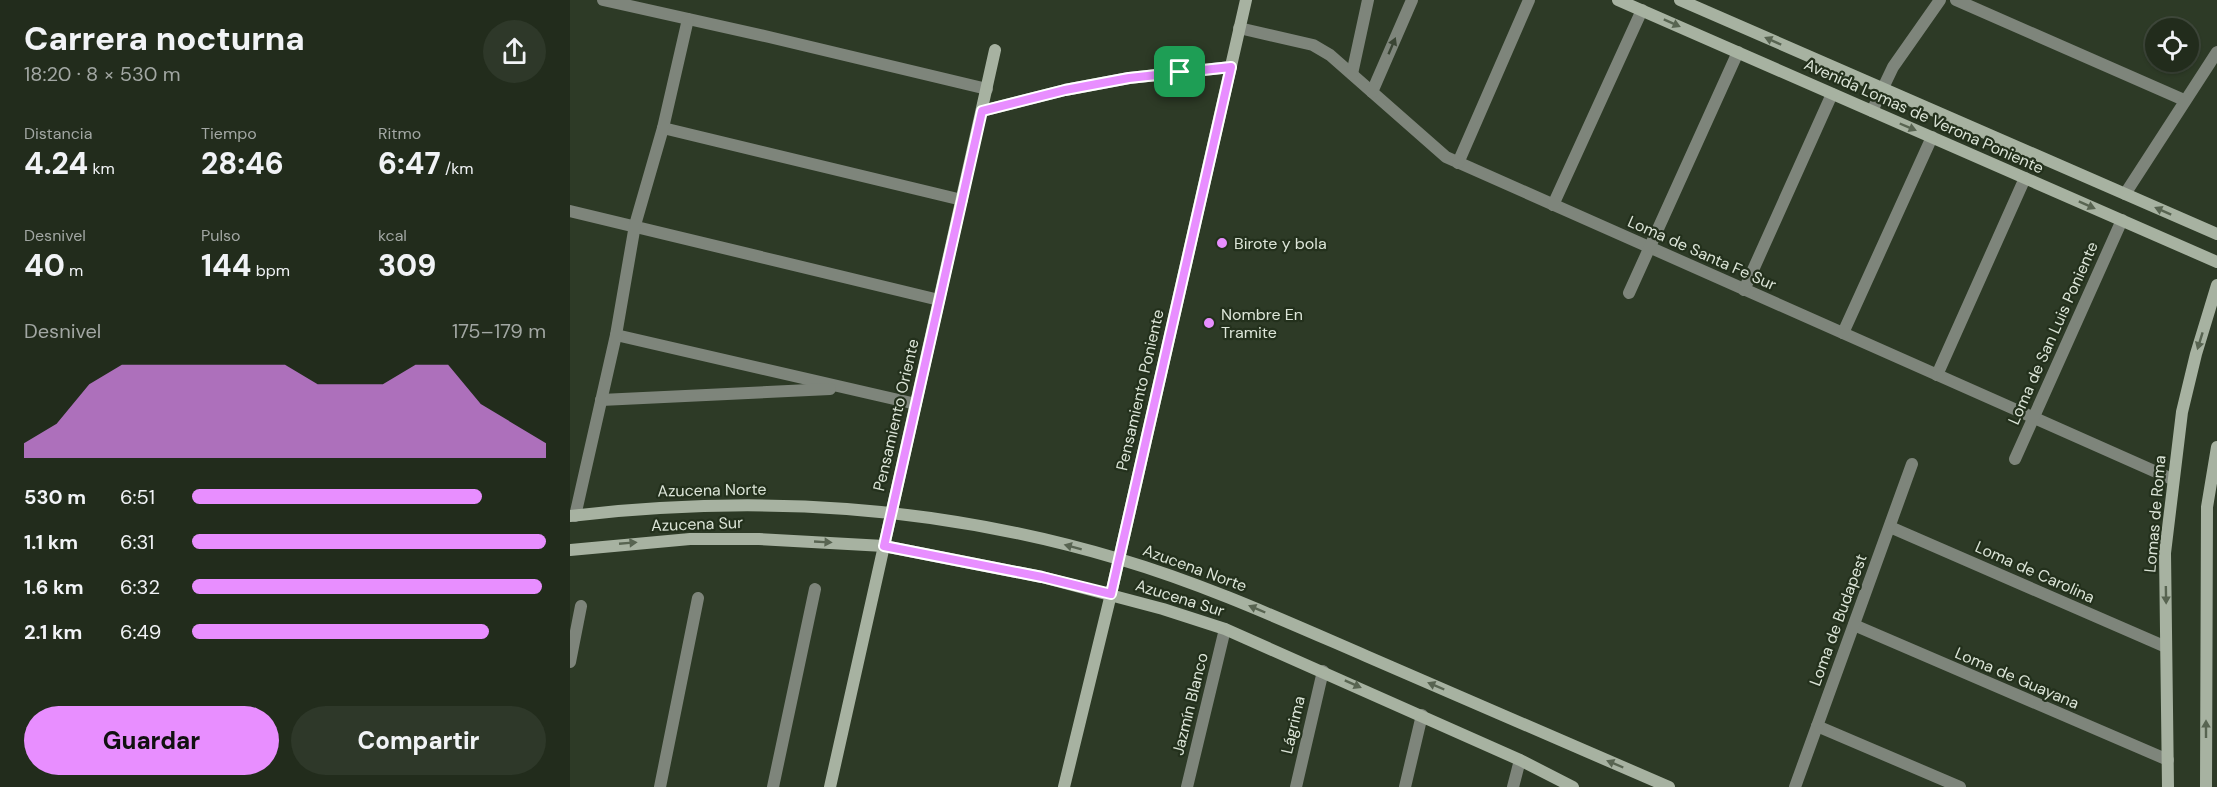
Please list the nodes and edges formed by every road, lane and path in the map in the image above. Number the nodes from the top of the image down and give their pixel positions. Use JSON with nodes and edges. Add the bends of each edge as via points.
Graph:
{"nodes":[{"id":1,"x":603,"y":0,"type":"edge"},
{"id":2,"x":1246,"y":0,"type":"edge"},
{"id":3,"x":1368,"y":0,"type":"edge"},
{"id":4,"x":1412,"y":0,"type":"edge"},
{"id":5,"x":1528,"y":0,"type":"edge"},
{"id":6,"x":1618,"y":0,"type":"edge"},
{"id":7,"x":1680,"y":0,"type":"edge"},
{"id":8,"x":1940,"y":0,"type":"edge"},
{"id":9,"x":1956,"y":0,"type":"edge"},
{"id":10,"x":1642,"y":10,"type":"junction"},
{"id":11,"x":688,"y":19,"type":"junction"},
{"id":12,"x":1239,"y":28,"type":"junction"},
{"id":13,"x":995,"y":50,"type":"dead end"},
{"id":14,"x":2217,"y":51,"type":"edge"},
{"id":15,"x":1738,"y":52,"type":"junction"},
{"id":16,"x":1231,"y":67,"type":"junction"},
{"id":17,"x":1352,"y":74,"type":"junction"},
{"id":18,"x":987,"y":89,"type":"junction"},
{"id":19,"x":1883,"y":89,"type":"junction"},
{"id":20,"x":1372,"y":92,"type":"junction"},
{"id":21,"x":1832,"y":94,"type":"junction"},
{"id":22,"x":2184,"y":100,"type":"junction"},
{"id":23,"x":982,"y":111,"type":"junction"},
{"id":24,"x":1872,"y":111,"type":"junction"},
{"id":25,"x":663,"y":128,"type":"junction"},
{"id":26,"x":1932,"y":137,"type":"junction"},
{"id":27,"x":1458,"y":162,"type":"junction"},
{"id":28,"x":2025,"y":178,"type":"junction"},
{"id":29,"x":2125,"y":194,"type":"junction"},
{"id":30,"x":962,"y":200,"type":"junction"},
{"id":31,"x":1553,"y":205,"type":"junction"},
{"id":32,"x":570,"y":211,"type":"edge"},
{"id":33,"x":2122,"y":220,"type":"junction"},
{"id":34,"x":635,"y":225,"type":"junction"},
{"id":35,"x":2217,"y":234,"type":"edge"},
{"id":36,"x":1649,"y":248,"type":"junction"},
{"id":37,"x":2217,"y":262,"type":"edge"},
{"id":38,"x":2217,"y":285,"type":"edge"},
{"id":39,"x":1744,"y":290,"type":"junction"},
{"id":40,"x":1629,"y":293,"type":"dead end"},
{"id":41,"x":939,"y":300,"type":"junction"},
{"id":42,"x":1843,"y":333,"type":"junction"},
{"id":43,"x":616,"y":335,"type":"junction"},
{"id":44,"x":1937,"y":375,"type":"junction"},
{"id":45,"x":846,"y":388,"type":"junction"},
{"id":46,"x":601,"y":400,"type":"junction"},
{"id":47,"x":916,"y":404,"type":"junction"},
{"id":48,"x":2034,"y":418,"type":"junction"},
{"id":49,"x":2217,"y":447,"type":"edge"},
{"id":50,"x":2015,"y":459,"type":"dead end"},
{"id":51,"x":1912,"y":464,"type":"dead end"},
{"id":52,"x":2172,"y":479,"type":"junction"},
{"id":53,"x":891,"y":513,"type":"junction"},
{"id":54,"x":572,"y":516,"type":"edge"},
{"id":55,"x":1890,"y":526,"type":"junction"},
{"id":56,"x":884,"y":546,"type":"junction"},
{"id":57,"x":570,"y":550,"type":"edge"},
{"id":58,"x":1119,"y":559,"type":"junction"},
{"id":59,"x":814,"y":589,"type":"dead end"},
{"id":60,"x":1111,"y":594,"type":"junction"},
{"id":61,"x":698,"y":598,"type":"dead end"},
{"id":62,"x":581,"y":606,"type":"dead end"},
{"id":63,"x":1854,"y":625,"type":"junction"},
{"id":64,"x":1226,"y":629,"type":"junction"},
{"id":65,"x":2166,"y":647,"type":"junction"},
{"id":66,"x":570,"y":662,"type":"edge"},
{"id":67,"x":1323,"y":670,"type":"junction"},
{"id":68,"x":1422,"y":716,"type":"junction"},
{"id":69,"x":1817,"y":726,"type":"junction"},
{"id":70,"x":1520,"y":760,"type":"junction"},
{"id":71,"x":2168,"y":760,"type":"junction"},
{"id":72,"x":660,"y":787,"type":"edge"},
{"id":73,"x":773,"y":787,"type":"edge"},
{"id":74,"x":830,"y":787,"type":"edge"},
{"id":75,"x":1064,"y":787,"type":"edge"},
{"id":76,"x":1187,"y":787,"type":"edge"},
{"id":77,"x":1296,"y":787,"type":"edge"},
{"id":78,"x":1405,"y":787,"type":"edge"},
{"id":79,"x":1513,"y":787,"type":"edge"},
{"id":80,"x":1573,"y":787,"type":"edge"},
{"id":81,"x":1669,"y":787,"type":"edge"},
{"id":82,"x":1795,"y":787,"type":"edge"},
{"id":83,"x":1960,"y":787,"type":"edge"},
{"id":84,"x":2168,"y":787,"type":"edge"},
{"id":85,"x":2206,"y":787,"type":"edge"}],
"edges":[{"from":1,"to":11,"type":"street"},
{"from":2,"to":12,"type":"street","name":"Pensamiento Poniente"},
{"from":3,"to":17,"type":"street"},
{"from":20,"to":4,"type":"street","one_way":true},
{"from":5,"to":27,"type":"street"},
{"from":6,"to":10,"type":"street","name":"Avenida Lomas de Verona Poniente"},
{"from":19,"to":7,"type":"street","name":"Avenida Lomas de Verona Poniente","one_way":true},
{"from":8,"to":19,"type":"street","via":[[1893,67]]},
{"from":9,"to":22,"type":"street"},
{"from":10,"to":15,"type":"street","name":"Avenida Lomas de Verona Poniente","one_way":true},
{"from":10,"to":31,"type":"street"},
{"from":11,"to":18,"type":"street"},
{"from":11,"to":25,"type":"street"},
{"from":12,"to":16,"type":"street","name":"Pensamiento Poniente"},
{"from":12,"to":17,"type":"street","name":"Loma de Santa Fe Sur","via":[[1313,45]]},
{"from":13,"to":18,"type":"street","name":"Pensamiento Oriente"},
{"from":14,"to":22,"type":"street"},
{"from":15,"to":21,"type":"street","name":"Avenida Lomas de Verona Poniente"},
{"from":15,"to":36,"type":"street"},
{"from":16,"to":23,"type":"street","via":[[1129,78]]},
{"from":16,"to":58,"type":"street","name":"Pensamiento Poniente"},
{"from":17,"to":20,"type":"street","name":"Loma de Santa Fe Sur"},
{"from":18,"to":23,"type":"street","name":"Pensamiento Oriente"},
{"from":19,"to":24,"type":"street"},
{"from":19,"to":29,"type":"street","name":"Avenida Lomas de Verona Poniente"},
{"from":20,"to":27,"type":"street","name":"Loma de Santa Fe Sur","via":[[1446,157]]},
{"from":21,"to":24,"type":"street","name":"Avenida Lomas de Verona Poniente"},
{"from":21,"to":39,"type":"street"},
{"from":22,"to":29,"type":"street"},
{"from":23,"to":30,"type":"street","name":"Pensamiento Oriente"},
{"from":24,"to":26,"type":"street","name":"Avenida Lomas de Verona Poniente","one_way":true},
{"from":25,"to":30,"type":"street"},
{"from":25,"to":34,"type":"street"},
{"from":26,"to":28,"type":"street","name":"Avenida Lomas de Verona Poniente"},
{"from":26,"to":42,"type":"street"},
{"from":27,"to":31,"type":"street","name":"Loma de Santa Fe Sur"},
{"from":28,"to":33,"type":"street","name":"Avenida Lomas de Verona Poniente","one_way":true},
{"from":28,"to":44,"type":"street"},
{"from":35,"to":29,"type":"street","name":"Avenida Lomas de Verona Poniente","one_way":true},
{"from":30,"to":41,"type":"street","name":"Pensamiento Oriente"},
{"from":31,"to":36,"type":"street","name":"Loma de Santa Fe Sur"},
{"from":32,"to":34,"type":"street"},
{"from":33,"to":37,"type":"street","name":"Avenida Lomas de Verona Poniente"},
{"from":33,"to":48,"type":"street","name":"Loma de San Luis Poniente"},
{"from":34,"to":41,"type":"street"},
{"from":34,"to":43,"type":"street"},
{"from":36,"to":39,"type":"street","name":"Loma de Santa Fe Sur"},
{"from":36,"to":40,"type":"street"},
{"from":38,"to":52,"type":"street","name":"Lomas de Roma","one_way":true,"via":[[2182,412]]},
{"from":39,"to":42,"type":"street","name":"Loma de Santa Fe Sur"},
{"from":41,"to":47,"type":"street","name":"Pensamiento Oriente"},
{"from":42,"to":44,"type":"street","name":"Loma de Santa Fe Sur"},
{"from":43,"to":45,"type":"street"},
{"from":43,"to":46,"type":"street"},
{"from":44,"to":48,"type":"street","name":"Loma de Santa Fe Sur"},
{"from":45,"to":46,"type":"street"},
{"from":45,"to":47,"type":"street"},
{"from":46,"to":54,"type":"street"},
{"from":47,"to":53,"type":"street","name":"Pensamiento Oriente"},
{"from":48,"to":50,"type":"street","name":"Loma de San Luis Poniente"},
{"from":48,"to":52,"type":"street","name":"Loma de Santa Fe Sur"},
{"from":85,"to":49,"type":"street","one_way":true,"via":[[2207,507]]},
{"from":51,"to":55,"type":"street","name":"Loma de Budapest"},
{"from":52,"to":65,"type":"street","name":"Lomas de Roma","one_way":true,"via":[[2165,553]]},
{"from":53,"to":54,"type":"street","name":"Azucena Norte","via":[[749,504],[635,508]]},
{"from":53,"to":56,"type":"street","name":"Pensamiento Oriente"},
{"from":58,"to":53,"type":"street","name":"Azucena Norte","one_way":true,"via":[[984,526]]},
{"from":55,"to":63,"type":"street","name":"Loma de Budapest"},
{"from":55,"to":65,"type":"street","name":"Loma de Carolina"},
{"from":57,"to":56,"type":"street","name":"Azucena Sur","one_way":true,"via":[[690,539]]},
{"from":56,"to":60,"type":"street","name":"Azucena Sur"},
{"from":56,"to":74,"type":"street","name":"Pensamiento Oriente"},
{"from":58,"to":60,"type":"street","name":"Pensamiento Poniente"},
{"from":81,"to":58,"type":"street","name":"Azucena Norte","one_way":true,"via":[[1205,587]]},
{"from":59,"to":73,"type":"street"},
{"from":60,"to":64,"type":"street","name":"Azucena Sur"},
{"from":60,"to":75,"type":"street","name":"Pensamiento Poniente"},
{"from":61,"to":72,"type":"street"},
{"from":62,"to":66,"type":"street"},
{"from":63,"to":69,"type":"street","name":"Loma de Budapest"},
{"from":63,"to":71,"type":"street","name":"Loma de Guayana"},
{"from":64,"to":67,"type":"street","name":"Azucena Sur"},
{"from":64,"to":76,"type":"street","name":"Jazmín Blanco"},
{"from":65,"to":71,"type":"street","name":"Lomas de Roma"},
{"from":67,"to":68,"type":"street","name":"Azucena Sur","one_way":true},
{"from":67,"to":77,"type":"street","name":"Lágrima"},
{"from":68,"to":70,"type":"street","name":"Azucena Sur"},
{"from":68,"to":78,"type":"street"},
{"from":69,"to":82,"type":"street","name":"Loma de Budapest"},
{"from":69,"to":83,"type":"street"},
{"from":70,"to":79,"type":"street"},
{"from":70,"to":80,"type":"street","name":"Azucena Sur"},
{"from":71,"to":84,"type":"street","name":"Lomas de Roma"}]}
